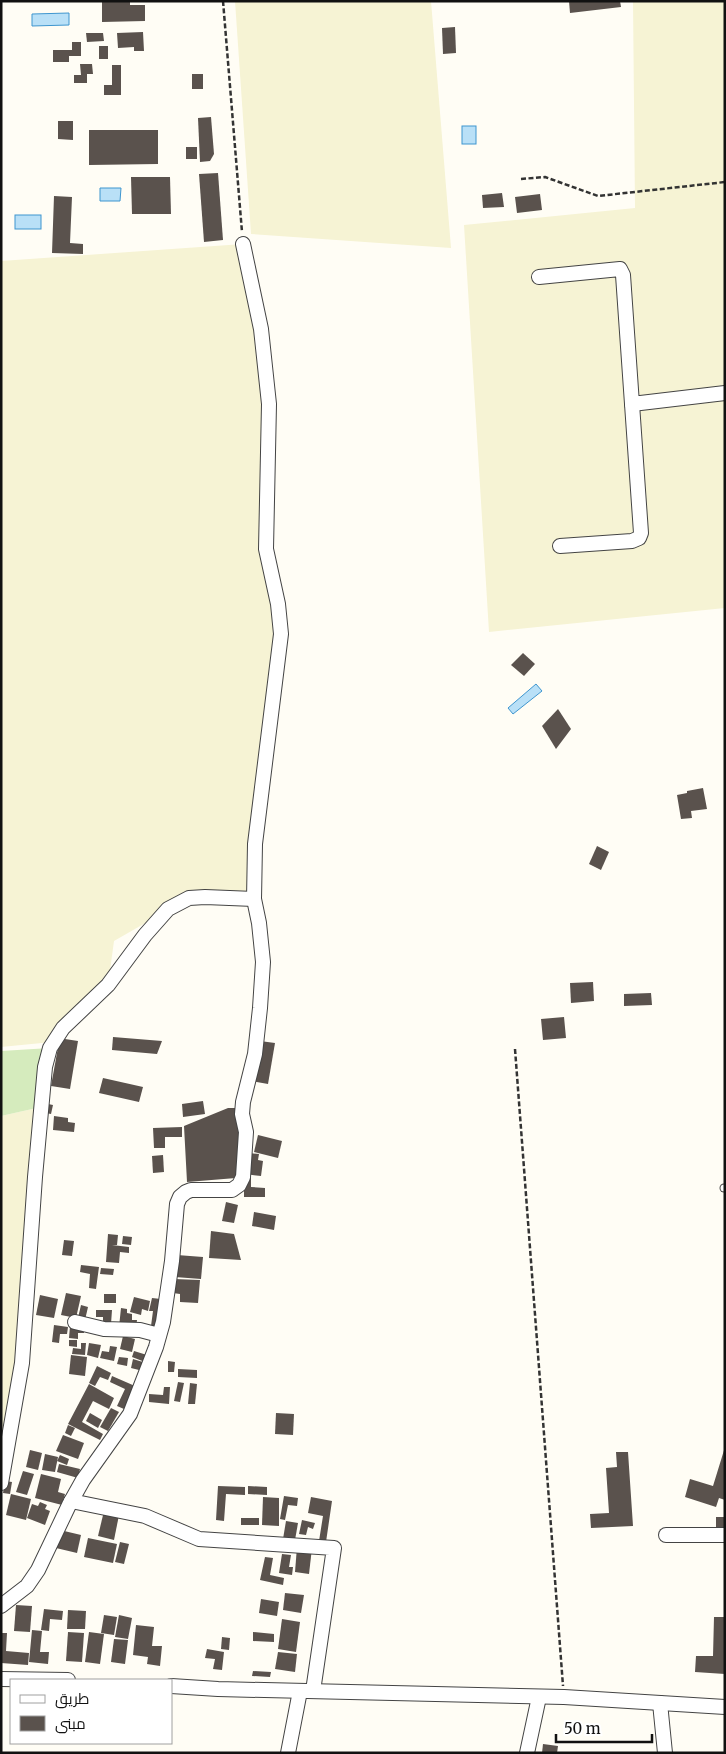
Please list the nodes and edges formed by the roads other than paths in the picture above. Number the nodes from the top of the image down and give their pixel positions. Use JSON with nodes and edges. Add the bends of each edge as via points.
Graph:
{"nodes":[{"id":1,"x":243,"y":244,"type":"road end"},
{"id":2,"x":539,"y":277,"type":"dead end"},
{"id":3,"x":725,"y":393,"type":"edge"},
{"id":4,"x":632,"y":404,"type":"junction"},
{"id":5,"x":560,"y":546,"type":"dead end"},
{"id":6,"x":254,"y":899,"type":"junction"},
{"id":7,"x":75,"y":1322,"type":"dead end"},
{"id":8,"x":159,"y":1335,"type":"junction"},
{"id":9,"x":1,"y":1483,"type":"edge"},
{"id":10,"x":71,"y":1501,"type":"junction"},
{"id":11,"x":725,"y":1534,"type":"edge"},
{"id":12,"x":666,"y":1535,"type":"dead end"},
{"id":13,"x":1,"y":1606,"type":"edge"},
{"id":14,"x":172,"y":1686,"type":"edge"},
{"id":15,"x":307,"y":1691,"type":"junction"},
{"id":16,"x":539,"y":1697,"type":"junction"},
{"id":17,"x":660,"y":1703,"type":"junction"},
{"id":18,"x":725,"y":1707,"type":"edge"},
{"id":19,"x":288,"y":1753,"type":"edge"},
{"id":20,"x":528,"y":1753,"type":"edge"},
{"id":21,"x":665,"y":1753,"type":"edge"}],
"edges":[{"from":1,"to":6,"type":"street","via":[[261,329],[269,404],[266,549],[281,634],[255,844]]},
{"from":2,"to":4,"type":"street","via":[[620,269]]},
{"from":3,"to":4,"type":"street"},
{"from":4,"to":5,"type":"street","via":[[639,538]]},
{"from":6,"to":8,"type":"street","via":[[262,962],[255,1054],[243,1102],[246,1132],[243,1177],[232,1190],[191,1190],[180,1197]]},
{"from":6,"to":9,"type":"street","via":[[189,898],[168,909],[108,985],[63,1028],[50,1048],[45,1066],[34,1177],[22,1363]]},
{"from":7,"to":8,"type":"street"},
{"from":8,"to":10,"type":"street","via":[[130,1414]]},
{"from":10,"to":13,"type":"street","via":[[38,1570],[27,1586]]},
{"from":10,"to":15,"type":"street","via":[[145,1516],[199,1539],[334,1548]]},
{"from":11,"to":12,"type":"street"},
{"from":14,"to":15,"type":"street"},
{"from":15,"to":16,"type":"street"},
{"from":15,"to":19,"type":"street"},
{"from":16,"to":17,"type":"street"},
{"from":16,"to":20,"type":"street"},
{"from":17,"to":18,"type":"street"},
{"from":17,"to":21,"type":"street"}]}
